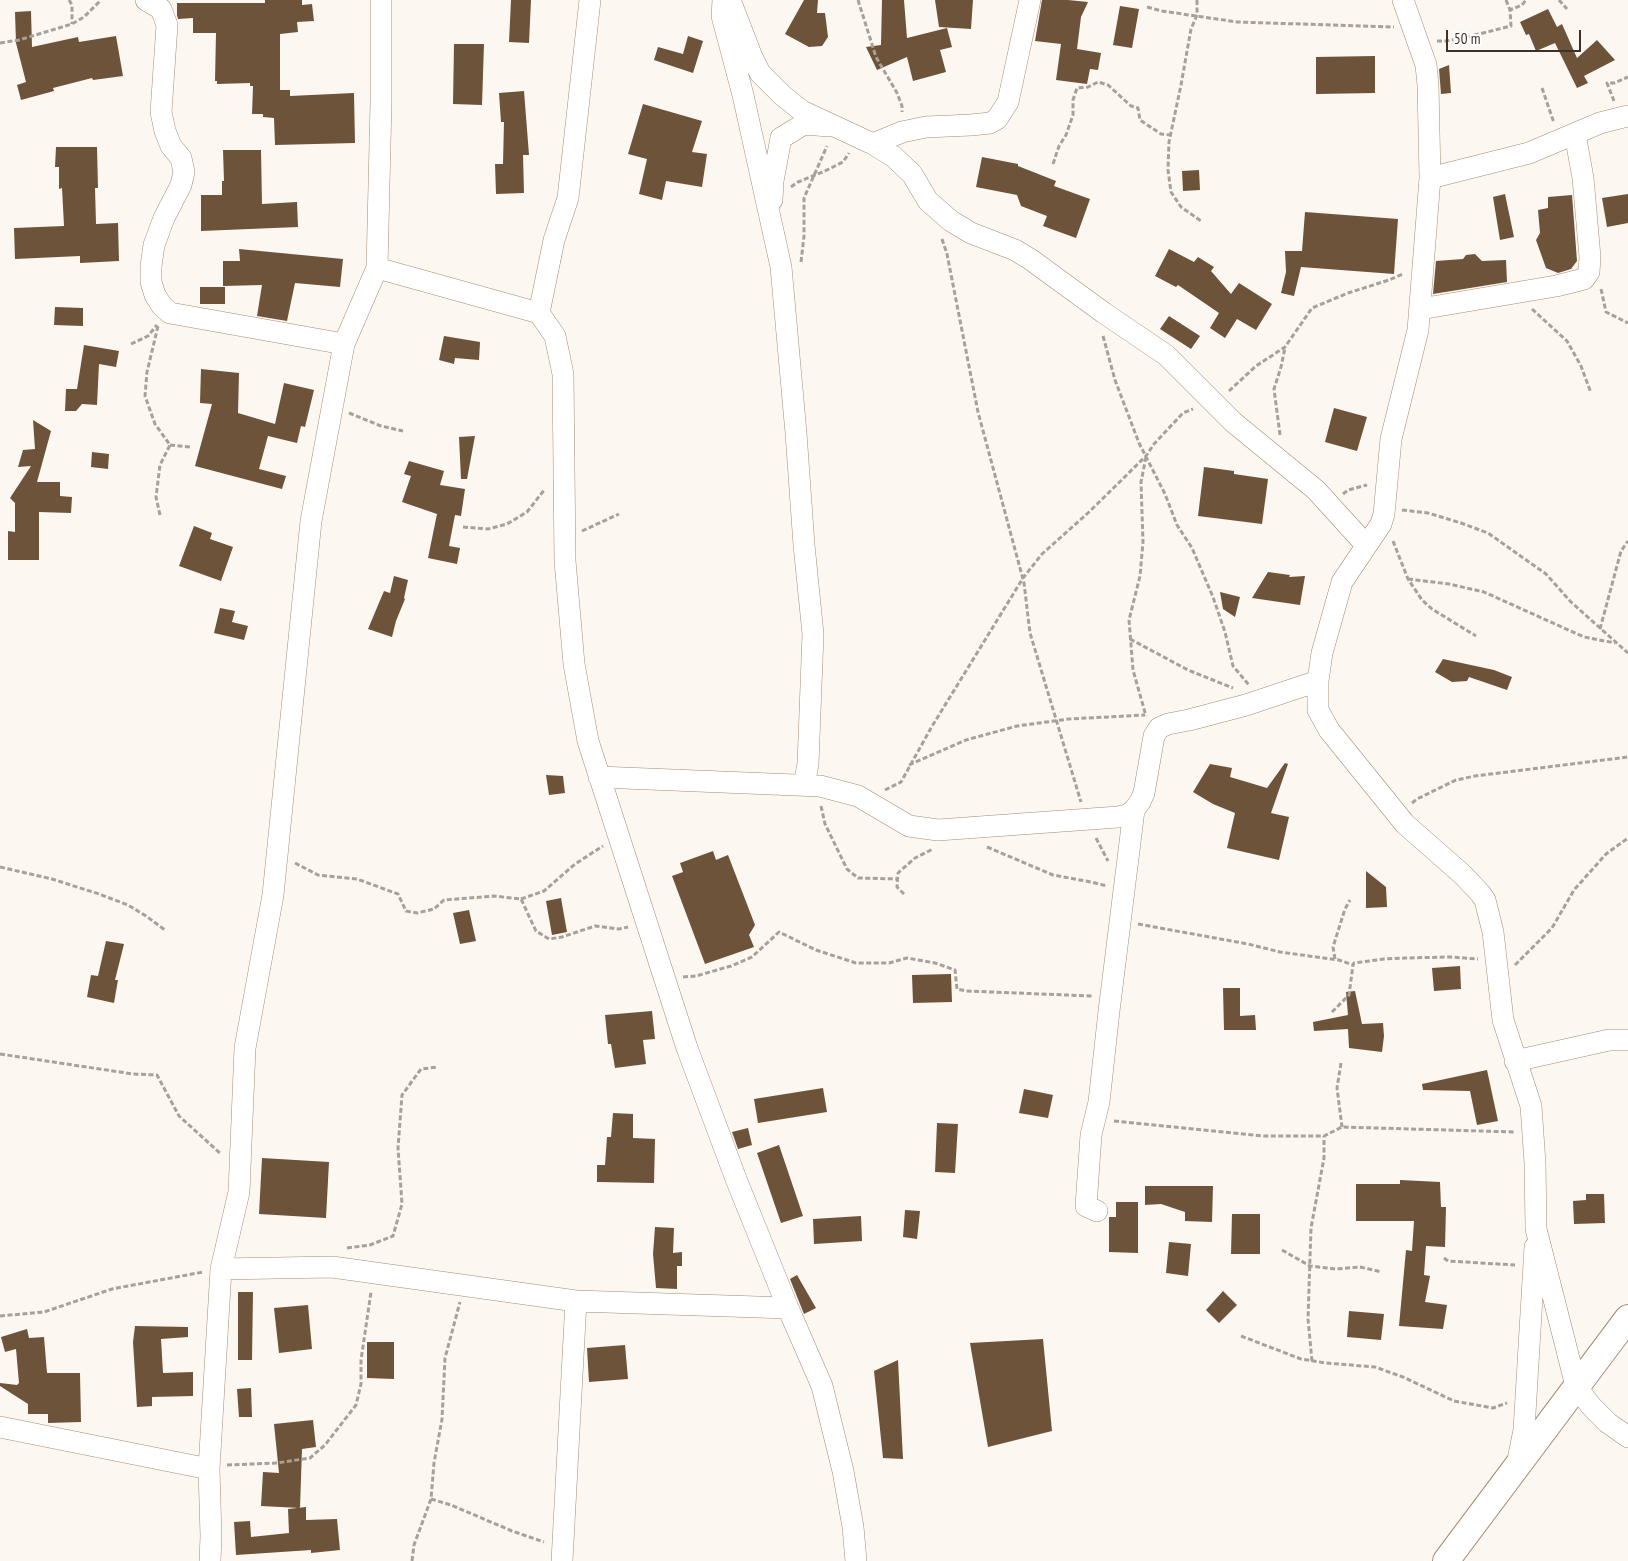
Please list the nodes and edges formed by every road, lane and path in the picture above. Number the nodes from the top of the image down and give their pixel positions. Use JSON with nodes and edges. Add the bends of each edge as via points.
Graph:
{"nodes":[{"id":1,"x":69,"y":0,"type":"edge"},
{"id":2,"x":101,"y":0,"type":"edge"},
{"id":3,"x":146,"y":0,"type":"edge"},
{"id":4,"x":381,"y":0,"type":"edge"},
{"id":5,"x":590,"y":0,"type":"edge"},
{"id":6,"x":723,"y":0,"type":"edge"},
{"id":7,"x":730,"y":0,"type":"edge"},
{"id":8,"x":858,"y":0,"type":"edge"},
{"id":9,"x":1030,"y":0,"type":"edge"},
{"id":10,"x":1198,"y":0,"type":"edge"},
{"id":11,"x":1403,"y":0,"type":"edge"},
{"id":12,"x":1506,"y":0,"type":"edge"},
{"id":13,"x":1526,"y":0,"type":"edge"},
{"id":14,"x":1559,"y":0,"type":"edge"},
{"id":15,"x":1146,"y":7,"type":"dead end"},
{"id":16,"x":1567,"y":9,"type":"dead end"},
{"id":17,"x":1510,"y":10,"type":"junction"},
{"id":18,"x":1197,"y":15,"type":"junction"},
{"id":19,"x":72,"y":24,"type":"junction"},
{"id":20,"x":1414,"y":33,"type":"junction"},
{"id":21,"x":0,"y":43,"type":"edge"},
{"id":22,"x":1628,"y":77,"type":"edge"},
{"id":23,"x":1607,"y":83,"type":"dead end"},
{"id":24,"x":1542,"y":88,"type":"dead end"},
{"id":25,"x":1628,"y":116,"type":"edge"},
{"id":26,"x":834,"y":126,"type":"junction"},
{"id":27,"x":902,"y":132,"type":"junction"},
{"id":28,"x":1170,"y":135,"type":"junction"},
{"id":29,"x":1567,"y":137,"type":"junction"},
{"id":30,"x":866,"y":141,"type":"junction"},
{"id":31,"x":1053,"y":164,"type":"dead end"},
{"id":32,"x":812,"y":176,"type":"junction"},
{"id":33,"x":1430,"y":178,"type":"junction"},
{"id":34,"x":771,"y":215,"type":"junction"},
{"id":35,"x":1201,"y":221,"type":"dead end"},
{"id":36,"x":941,"y":236,"type":"dead end"},
{"id":37,"x":1424,"y":258,"type":"junction"},
{"id":38,"x":800,"y":264,"type":"dead end"},
{"id":39,"x":377,"y":268,"type":"junction"},
{"id":40,"x":1589,"y":272,"type":"junction"},
{"id":41,"x":1512,"y":294,"type":"junction"},
{"id":42,"x":1093,"y":305,"type":"junction"},
{"id":43,"x":1420,"y":309,"type":"junction"},
{"id":44,"x":539,"y":313,"type":"junction"},
{"id":45,"x":1628,"y":323,"type":"edge"},
{"id":46,"x":131,"y":344,"type":"dead end"},
{"id":47,"x":344,"y":344,"type":"junction"},
{"id":48,"x":1285,"y":347,"type":"junction"},
{"id":49,"x":1590,"y":393,"type":"dead end"},
{"id":50,"x":1212,"y":402,"type":"junction"},
{"id":51,"x":332,"y":406,"type":"junction"},
{"id":52,"x":403,"y":431,"type":"dead end"},
{"id":53,"x":170,"y":445,"type":"junction"},
{"id":54,"x":191,"y":447,"type":"dead end"},
{"id":55,"x":1146,"y":456,"type":"junction"},
{"id":56,"x":1288,"y":468,"type":"junction"},
{"id":57,"x":564,"y":472,"type":"junction"},
{"id":58,"x":1387,"y":480,"type":"junction"},
{"id":59,"x":1328,"y":503,"type":"junction"},
{"id":60,"x":1385,"y":512,"type":"junction"},
{"id":61,"x":618,"y":514,"type":"dead end"},
{"id":62,"x":160,"y":515,"type":"dead end"},
{"id":63,"x":464,"y":526,"type":"dead end"},
{"id":64,"x":565,"y":534,"type":"junction"},
{"id":65,"x":1628,"y":541,"type":"edge"},
{"id":66,"x":1366,"y":545,"type":"junction"},
{"id":67,"x":1023,"y":578,"type":"junction"},
{"id":68,"x":1408,"y":579,"type":"junction"},
{"id":69,"x":1600,"y":629,"type":"junction"},
{"id":70,"x":1476,"y":636,"type":"dead end"},
{"id":71,"x":1130,"y":638,"type":"junction"},
{"id":72,"x":1616,"y":643,"type":"junction"},
{"id":73,"x":1628,"y":653,"type":"edge"},
{"id":74,"x":1318,"y":681,"type":"junction"},
{"id":75,"x":1267,"y":698,"type":"junction"},
{"id":76,"x":1146,"y":715,"type":"junction"},
{"id":77,"x":1056,"y":721,"type":"junction"},
{"id":78,"x":1154,"y":736,"type":"junction"},
{"id":79,"x":1628,"y":757,"type":"edge"},
{"id":80,"x":909,"y":765,"type":"junction"},
{"id":81,"x":599,"y":777,"type":"junction"},
{"id":82,"x":807,"y":785,"type":"junction"},
{"id":83,"x":864,"y":800,"type":"junction"},
{"id":84,"x":1134,"y":810,"type":"junction"},
{"id":85,"x":1398,"y":815,"type":"junction"},
{"id":86,"x":1086,"y":820,"type":"junction"},
{"id":87,"x":1628,"y":838,"type":"edge"},
{"id":88,"x":619,"y":839,"type":"junction"},
{"id":89,"x":985,"y":846,"type":"dead end"},
{"id":90,"x":938,"y":847,"type":"dead end"},
{"id":91,"x":277,"y":851,"type":"junction"},
{"id":92,"x":0,"y":867,"type":"edge"},
{"id":93,"x":898,"y":879,"type":"junction"},
{"id":94,"x":1124,"y":892,"type":"junction"},
{"id":95,"x":904,"y":894,"type":"dead end"},
{"id":96,"x":520,"y":899,"type":"junction"},
{"id":97,"x":1350,"y":900,"type":"dead end"},
{"id":98,"x":1120,"y":920,"type":"junction"},
{"id":99,"x":646,"y":924,"type":"junction"},
{"id":100,"x":165,"y":930,"type":"dead end"},
{"id":101,"x":1335,"y":959,"type":"junction"},
{"id":102,"x":1353,"y":965,"type":"junction"},
{"id":103,"x":1497,"y":969,"type":"junction"},
{"id":104,"x":664,"y":978,"type":"junction"},
{"id":105,"x":1110,"y":996,"type":"junction"},
{"id":106,"x":1332,"y":1012,"type":"dead end"},
{"id":107,"x":1628,"y":1040,"type":"edge"},
{"id":108,"x":0,"y":1054,"type":"edge"},
{"id":109,"x":1516,"y":1061,"type":"junction"},
{"id":110,"x":1341,"y":1063,"type":"dead end"},
{"id":111,"x":438,"y":1066,"type":"dead end"},
{"id":112,"x":1095,"y":1120,"type":"junction"},
{"id":113,"x":1342,"y":1127,"type":"junction"},
{"id":114,"x":1533,"y":1131,"type":"junction"},
{"id":115,"x":1324,"y":1136,"type":"junction"},
{"id":116,"x":241,"y":1172,"type":"junction"},
{"id":117,"x":1097,"y":1212,"type":"dead end"},
{"id":118,"x":1536,"y":1229,"type":"junction"},
{"id":119,"x":1282,"y":1250,"type":"dead end"},
{"id":120,"x":1444,"y":1258,"type":"dead end"},
{"id":121,"x":1534,"y":1259,"type":"junction"},
{"id":122,"x":1310,"y":1266,"type":"junction"},
{"id":123,"x":332,"y":1267,"type":"junction"},
{"id":124,"x":221,"y":1269,"type":"junction"},
{"id":125,"x":1382,"y":1272,"type":"dead end"},
{"id":126,"x":372,"y":1274,"type":"junction"},
{"id":127,"x":463,"y":1286,"type":"junction"},
{"id":128,"x":576,"y":1301,"type":"junction"},
{"id":129,"x":788,"y":1308,"type":"junction"},
{"id":130,"x":0,"y":1316,"type":"edge"},
{"id":131,"x":1628,"y":1318,"type":"edge"},
{"id":132,"x":1241,"y":1336,"type":"dead end"},
{"id":133,"x":1312,"y":1360,"type":"junction"},
{"id":134,"x":1576,"y":1386,"type":"junction"},
{"id":135,"x":1526,"y":1396,"type":"junction"},
{"id":136,"x":0,"y":1427,"type":"edge"},
{"id":137,"x":1628,"y":1438,"type":"edge"},
{"id":138,"x":1517,"y":1466,"type":"junction"},
{"id":139,"x":209,"y":1468,"type":"junction"},
{"id":140,"x":431,"y":1499,"type":"junction"},
{"id":141,"x":563,"y":1555,"type":"edge"},
{"id":142,"x":210,"y":1561,"type":"edge"},
{"id":143,"x":412,"y":1561,"type":"edge"},
{"id":144,"x":856,"y":1561,"type":"edge"},
{"id":145,"x":1446,"y":1561,"type":"edge"}],
"edges":[{"from":1,"to":19,"type":"path"},
{"from":2,"to":19,"type":"path"},
{"from":3,"to":47,"type":"street","via":[[161,8],[167,25],[161,112],[165,131],[184,172],[154,245],[150,266],[155,295],[170,313]]},
{"from":4,"to":39,"type":"street"},
{"from":5,"to":44,"type":"street","via":[[568,198],[554,240]]},
{"from":6,"to":34,"type":"street","via":[[722,16]]},
{"from":7,"to":26,"type":"street","via":[[760,73],[802,111]]},
{"from":8,"to":27,"type":"path","via":[[876,57],[902,106]]},
{"from":9,"to":27,"type":"street","via":[[1008,102],[997,119],[990,123],[926,127]]},
{"from":10,"to":18,"type":"path"},
{"from":11,"to":20,"type":"street"},
{"from":12,"to":17,"type":"path"},
{"from":13,"to":17,"type":"path"},
{"from":14,"to":16,"type":"path"},
{"from":15,"to":18,"type":"path"},
{"from":17,"to":20,"type":"path","via":[[1511,26],[1446,41]]},
{"from":18,"to":20,"type":"path","via":[[1237,22]]},
{"from":18,"to":28,"type":"path","via":[[1191,30]]},
{"from":19,"to":21,"type":"path"},
{"from":20,"to":33,"type":"street","via":[[1426,65]]},
{"from":22,"to":23,"type":"path"},
{"from":24,"to":29,"type":"path"},
{"from":25,"to":29,"type":"street"},
{"from":26,"to":30,"type":"street"},
{"from":26,"to":32,"type":"path"},
{"from":26,"to":34,"type":"street","via":[[804,124],[781,138]]},
{"from":27,"to":30,"type":"street"},
{"from":28,"to":31,"type":"path","via":[[1161,134],[1140,120],[1138,108],[1131,106],[1108,85],[1098,82],[1077,88],[1072,100],[1073,114]]},
{"from":28,"to":35,"type":"path","via":[[1168,170],[1171,192],[1181,207]]},
{"from":29,"to":33,"type":"street","via":[[1529,153]]},
{"from":29,"to":40,"type":"street","via":[[1586,208]]},
{"from":30,"to":32,"type":"path","via":[[843,162]]},
{"from":30,"to":42,"type":"street","via":[[901,163],[912,174],[928,201],[951,221],[971,233],[1015,250]]},
{"from":32,"to":34,"type":"path","via":[[776,198]]},
{"from":32,"to":38,"type":"path","via":[[804,198]]},
{"from":33,"to":37,"type":"street"},
{"from":34,"to":82,"type":"street","via":[[781,268],[813,634]]},
{"from":36,"to":67,"type":"path","via":[[978,412]]},
{"from":37,"to":43,"type":"street"},
{"from":37,"to":48,"type":"path","via":[[1411,270],[1389,280],[1312,308]]},
{"from":39,"to":44,"type":"street"},
{"from":39,"to":47,"type":"street"},
{"from":40,"to":41,"type":"street","via":[[1584,279]]},
{"from":40,"to":45,"type":"path","via":[[1600,287],[1606,312]]},
{"from":41,"to":43,"type":"street"},
{"from":41,"to":49,"type":"path","via":[[1567,341],[1581,366]]},
{"from":42,"to":50,"type":"street","via":[[1166,355]]},
{"from":42,"to":55,"type":"path","via":[[1115,380]]},
{"from":43,"to":58,"type":"street","via":[[1415,347],[1391,438]]},
{"from":44,"to":57,"type":"street","via":[[555,336],[563,374]]},
{"from":46,"to":53,"type":"path","via":[[148,336],[158,322],[145,396],[155,424]]},
{"from":47,"to":51,"type":"street"},
{"from":48,"to":50,"type":"path"},
{"from":48,"to":56,"type":"path","via":[[1274,389]]},
{"from":50,"to":55,"type":"path","via":[[1183,413]]},
{"from":50,"to":56,"type":"street"},
{"from":51,"to":52,"type":"path","via":[[381,426]]},
{"from":51,"to":91,"type":"street","via":[[311,521]]},
{"from":53,"to":54,"type":"path"},
{"from":53,"to":62,"type":"path","via":[[160,465],[156,497]]},
{"from":55,"to":67,"type":"path","via":[[1042,554]]},
{"from":55,"to":71,"type":"path","via":[[1140,482],[1143,542],[1140,576],[1129,620]]},
{"from":55,"to":75,"type":"path","via":[[1177,525],[1192,548],[1212,597],[1233,666]]},
{"from":56,"to":59,"type":"street"},
{"from":57,"to":63,"type":"path","via":[[546,488],[528,512],[507,524],[488,528]]},
{"from":57,"to":64,"type":"street"},
{"from":58,"to":59,"type":"path","via":[[1348,490]]},
{"from":58,"to":60,"type":"street"},
{"from":59,"to":66,"type":"street"},
{"from":60,"to":66,"type":"street","via":[[1382,524]]},
{"from":60,"to":68,"type":"path"},
{"from":60,"to":69,"type":"path","via":[[1428,513],[1488,534],[1546,574]]},
{"from":61,"to":64,"type":"path","via":[[588,530]]},
{"from":64,"to":81,"type":"street","via":[[574,664],[588,741]]},
{"from":65,"to":69,"type":"path","via":[[1621,551]]},
{"from":66,"to":74,"type":"street","via":[[1342,582],[1322,653]]},
{"from":67,"to":77,"type":"path","via":[[1030,633]]},
{"from":67,"to":80,"type":"path"},
{"from":68,"to":70,"type":"path","via":[[1432,609]]},
{"from":68,"to":72,"type":"path","via":[[1484,592],[1584,637]]},
{"from":69,"to":72,"type":"path"},
{"from":71,"to":75,"type":"path","via":[[1188,670]]},
{"from":71,"to":76,"type":"path","via":[[1133,670]]},
{"from":72,"to":73,"type":"path"},
{"from":74,"to":75,"type":"street"},
{"from":74,"to":85,"type":"street","via":[[1318,710],[1329,730]]},
{"from":75,"to":78,"type":"street","via":[[1168,724],[1159,728]]},
{"from":76,"to":77,"type":"path"},
{"from":76,"to":78,"type":"path"},
{"from":77,"to":80,"type":"path","via":[[1016,726],[966,740]]},
{"from":77,"to":86,"type":"path"},
{"from":78,"to":84,"type":"street","via":[[1144,793]]},
{"from":79,"to":85,"type":"path","via":[[1456,780],[1417,799]]},
{"from":80,"to":83,"type":"path","via":[[901,782]]},
{"from":81,"to":82,"type":"street"},
{"from":81,"to":88,"type":"street"},
{"from":82,"to":83,"type":"street","via":[[830,788]]},
{"from":82,"to":93,"type":"path","via":[[819,799],[825,824],[847,869],[858,878]]},
{"from":83,"to":86,"type":"street","via":[[909,826],[938,830]]},
{"from":84,"to":86,"type":"street","via":[[1118,817]]},
{"from":84,"to":94,"type":"street"},
{"from":85,"to":103,"type":"street","via":[[1480,892],[1493,932]]},
{"from":86,"to":94,"type":"path"},
{"from":87,"to":103,"type":"path","via":[[1606,854],[1574,890],[1552,928],[1520,961]]},
{"from":88,"to":96,"type":"path","via":[[596,849],[544,890]]},
{"from":88,"to":99,"type":"street"},
{"from":89,"to":94,"type":"path","via":[[1053,876],[1091,882]]},
{"from":90,"to":93,"type":"path","via":[[916,858],[898,874]]},
{"from":91,"to":96,"type":"path","via":[[318,875],[357,879],[398,894],[406,911],[417,913],[434,909],[444,900],[494,896]]},
{"from":91,"to":116,"type":"street","via":[[273,895],[246,1048]]},
{"from":92,"to":100,"type":"path","via":[[52,879],[128,905]]},
{"from":93,"to":95,"type":"path","via":[[898,887]]},
{"from":94,"to":98,"type":"street"},
{"from":96,"to":99,"type":"path","via":[[536,931],[549,939],[595,926],[619,929]]},
{"from":97,"to":101,"type":"path","via":[[1333,947]]},
{"from":98,"to":101,"type":"path","via":[[1280,952]]},
{"from":98,"to":105,"type":"street"},
{"from":99,"to":104,"type":"street"},
{"from":101,"to":102,"type":"path"},
{"from":102,"to":103,"type":"path","via":[[1405,958],[1450,957]]},
{"from":102,"to":106,"type":"path","via":[[1348,995]]},
{"from":103,"to":109,"type":"street","via":[[1503,1020]]},
{"from":104,"to":105,"type":"path","via":[[696,976],[731,966],[752,957],[779,932],[816,950],[856,963],[889,963],[907,958],[935,963],[955,970],[957,989],[966,991]]},
{"from":104,"to":129,"type":"street","via":[[736,1179]]},
{"from":105,"to":112,"type":"street"},
{"from":107,"to":109,"type":"street","via":[[1610,1040]]},
{"from":108,"to":116,"type":"path","via":[[157,1075],[178,1116]]},
{"from":109,"to":114,"type":"street","via":[[1529,1096]]},
{"from":110,"to":113,"type":"path","via":[[1337,1088]]},
{"from":111,"to":123,"type":"path","via":[[420,1069],[402,1095],[398,1148],[402,1204],[393,1236],[370,1245],[337,1250]]},
{"from":112,"to":115,"type":"path","via":[[1264,1136]]},
{"from":112,"to":117,"type":"street","via":[[1086,1206]]},
{"from":113,"to":114,"type":"path","via":[[1502,1133]]},
{"from":113,"to":115,"type":"path"},
{"from":114,"to":118,"type":"street"},
{"from":115,"to":122,"type":"path","via":[[1324,1158],[1311,1228]]},
{"from":116,"to":124,"type":"street","via":[[240,1192]]},
{"from":118,"to":121,"type":"street"},
{"from":118,"to":134,"type":"street"},
{"from":119,"to":122,"type":"path"},
{"from":120,"to":121,"type":"path","via":[[1448,1261],[1514,1265]]},
{"from":121,"to":135,"type":"street"},
{"from":122,"to":125,"type":"path","via":[[1360,1267]]},
{"from":122,"to":133,"type":"path","via":[[1308,1319]]},
{"from":123,"to":124,"type":"street"},
{"from":123,"to":126,"type":"street"},
{"from":124,"to":130,"type":"path","via":[[112,1289],[44,1312]]},
{"from":124,"to":139,"type":"street"},
{"from":126,"to":127,"type":"street"},
{"from":126,"to":139,"type":"path","via":[[361,1360],[362,1384],[356,1405],[325,1444],[310,1458]]},
{"from":127,"to":128,"type":"street"},
{"from":127,"to":140,"type":"path","via":[[445,1358],[442,1419]]},
{"from":128,"to":129,"type":"street"},
{"from":128,"to":141,"type":"street"},
{"from":129,"to":144,"type":"street","via":[[822,1386],[844,1470]]},
{"from":131,"to":134,"type":"street"},
{"from":132,"to":133,"type":"path","via":[[1301,1359]]},
{"from":133,"to":135,"type":"path","via":[[1375,1367],[1454,1402],[1494,1408]]},
{"from":134,"to":137,"type":"street","via":[[1608,1423]]},
{"from":134,"to":138,"type":"street"},
{"from":135,"to":138,"type":"street"},
{"from":136,"to":139,"type":"street"},
{"from":138,"to":145,"type":"street"},
{"from":139,"to":142,"type":"street"},
{"from":140,"to":141,"type":"path"},
{"from":140,"to":143,"type":"path","via":[[414,1545]]}]}
